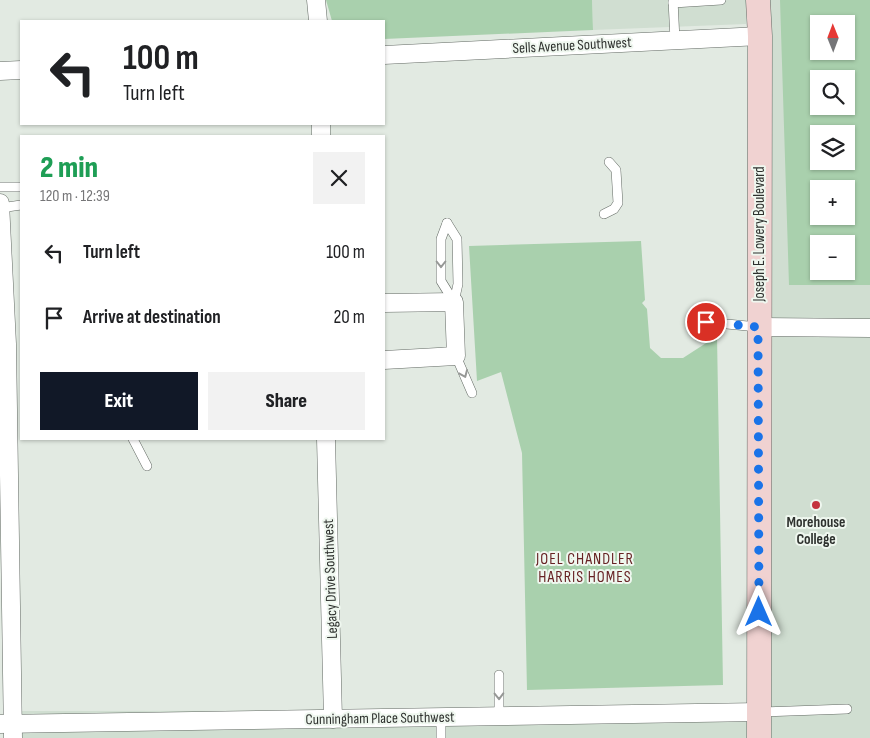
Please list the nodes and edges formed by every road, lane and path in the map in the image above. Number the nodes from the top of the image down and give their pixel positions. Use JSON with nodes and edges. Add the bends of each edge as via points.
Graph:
{"nodes":[{"id":1,"x":316,"y":0,"type":"edge"},
{"id":2,"x":720,"y":0,"type":"edge"},
{"id":3,"x":758,"y":0,"type":"edge"},
{"id":4,"x":673,"y":2,"type":"edge"},
{"id":5,"x":318,"y":20,"type":"edge"},
{"id":6,"x":760,"y":36,"type":"junction"},
{"id":7,"x":675,"y":40,"type":"junction"},
{"id":8,"x":385,"y":54,"type":"edge"},
{"id":9,"x":20,"y":70,"type":"edge"},
{"id":10,"x":0,"y":71,"type":"edge"},
{"id":11,"x":609,"y":162,"type":"dead end"},
{"id":12,"x":0,"y":187,"type":"edge"},
{"id":13,"x":20,"y":187,"type":"edge"},
{"id":14,"x":0,"y":203,"type":"edge"},
{"id":15,"x":20,"y":205,"type":"edge"},
{"id":16,"x":0,"y":208,"type":"edge"},
{"id":17,"x":604,"y":214,"type":"dead end"},
{"id":18,"x":454,"y":302,"type":"junction"},
{"id":19,"x":385,"y":303,"type":"edge"},
{"id":20,"x":706,"y":322,"type":"dead end"},
{"id":21,"x":758,"y":327,"type":"junction"},
{"id":22,"x":870,"y":328,"type":"edge"},
{"id":23,"x":14,"y":344,"type":"edge"},
{"id":24,"x":456,"y":356,"type":"junction"},
{"id":25,"x":385,"y":360,"type":"edge"},
{"id":26,"x":472,"y":393,"type":"dead end"},
{"id":27,"x":134,"y":440,"type":"edge"},
{"id":28,"x":326,"y":440,"type":"edge"},
{"id":29,"x":147,"y":466,"type":"dead end"},
{"id":30,"x":4,"y":505,"type":"edge"},
{"id":31,"x":499,"y":675,"type":"dead end"},
{"id":32,"x":848,"y":708,"type":"dead end"},
{"id":33,"x":759,"y":712,"type":"junction"},
{"id":34,"x":499,"y":716,"type":"junction"},
{"id":35,"x":441,"y":717,"type":"junction"},
{"id":36,"x":333,"y":719,"type":"junction"},
{"id":37,"x":8,"y":728,"type":"edge"},
{"id":38,"x":441,"y":738,"type":"edge"},
{"id":39,"x":759,"y":738,"type":"edge"}],
"edges":[{"from":1,"to":5,"type":"street"},
{"from":2,"to":4,"type":"lane"},
{"from":3,"to":6,"type":"main road","name":"Joseph E. Lowery Boulevard"},
{"from":4,"to":7,"type":"lane"},
{"from":6,"to":7,"type":"street","name":"Sells Avenue Southwest"},
{"from":6,"to":21,"type":"main road","name":"Joseph E. Lowery Boulevard"},
{"from":7,"to":8,"type":"street","name":"Sells Avenue Southwest"},
{"from":9,"to":10,"type":"street"},
{"from":11,"to":17,"type":"lane","via":[[616,170],[618,204]]},
{"from":12,"to":13,"type":"lane"},
{"from":14,"to":16,"type":"street"},
{"from":15,"to":16,"type":"lane"},
{"from":16,"to":23,"type":"street"},
{"from":18,"to":18,"type":"lane","one_way":true,"via":[[458,284],[457,239],[447,223],[441,238],[441,281]]},
{"from":18,"to":19,"type":"street"},
{"from":18,"to":24,"type":"street"},
{"from":20,"to":21,"type":"lane"},
{"from":21,"to":22,"type":"street"},
{"from":21,"to":33,"type":"main road","name":"Joseph E. Lowery Boulevard"},
{"from":23,"to":30,"type":"street"},
{"from":24,"to":25,"type":"street"},
{"from":24,"to":26,"type":"lane","one_way":true},
{"from":27,"to":29,"type":"lane"},
{"from":28,"to":36,"type":"street","name":"Legacy Drive Southwest"},
{"from":30,"to":37,"type":"street"},
{"from":31,"to":34,"type":"lane","one_way":true},
{"from":32,"to":33,"type":"lane"},
{"from":33,"to":34,"type":"street","name":"Cunningham Place Southwest"},
{"from":33,"to":39,"type":"main road","name":"Joseph E. Lowery Boulevard"},
{"from":34,"to":35,"type":"street","name":"Cunningham Place Southwest"},
{"from":35,"to":36,"type":"street","name":"Cunningham Place Southwest"},
{"from":35,"to":38,"type":"lane"},
{"from":36,"to":37,"type":"street","name":"Cunningham Place Southwest"}]}
